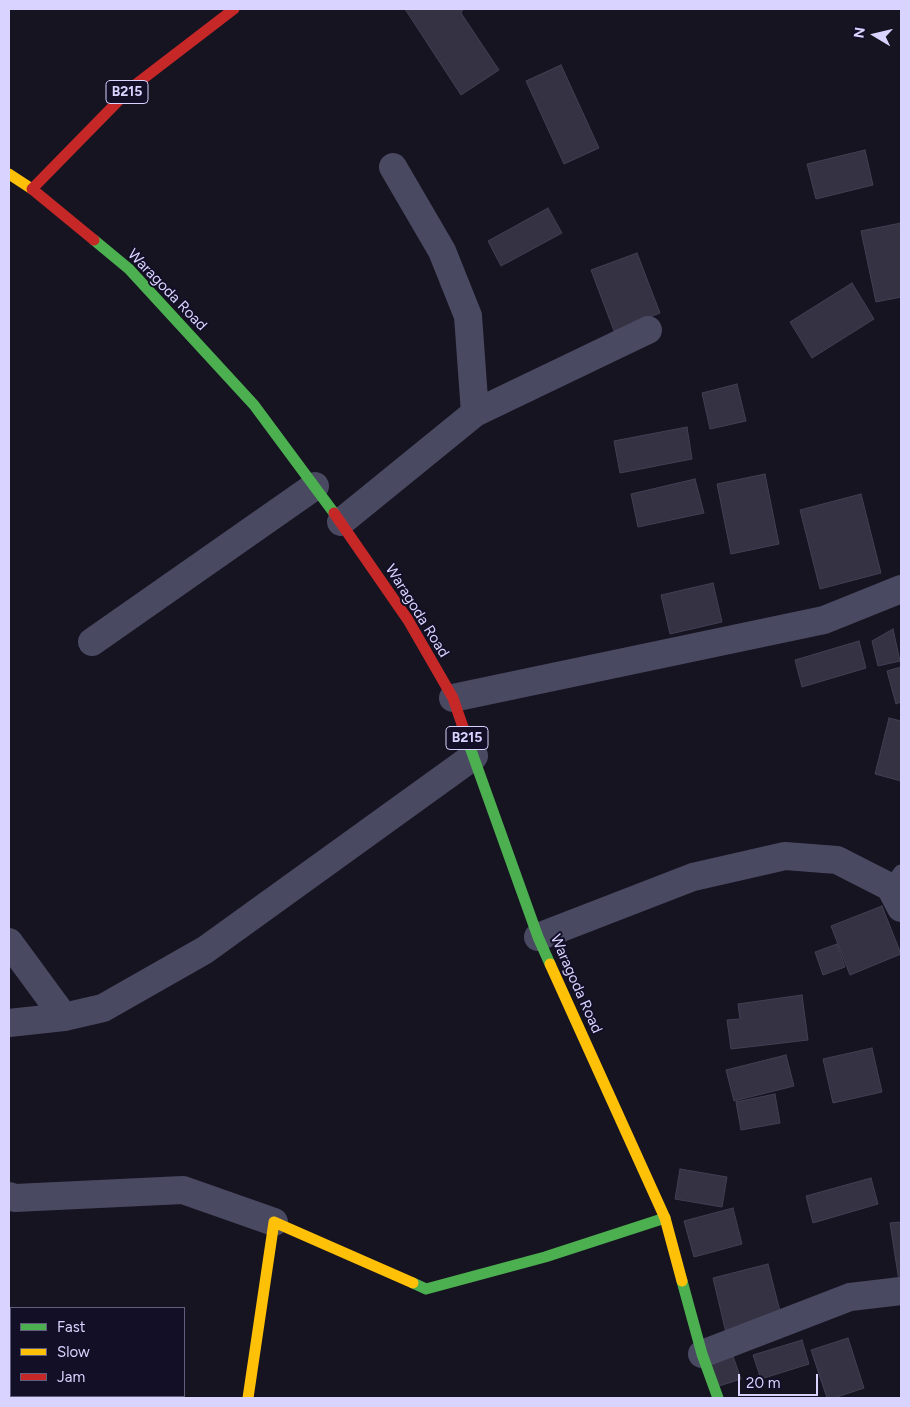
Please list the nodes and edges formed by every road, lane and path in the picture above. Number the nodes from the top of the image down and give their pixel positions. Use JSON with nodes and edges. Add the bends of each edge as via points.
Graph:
{"nodes":[{"id":1,"x":234,"y":9,"type":"edge"},
{"id":2,"x":393,"y":166,"type":"dead end"},
{"id":3,"x":9,"y":174,"type":"edge"},
{"id":4,"x":32,"y":189,"type":"junction"},
{"id":5,"x":648,"y":330,"type":"dead end"},
{"id":6,"x":476,"y":413,"type":"junction"},
{"id":7,"x":315,"y":486,"type":"junction"},
{"id":8,"x":341,"y":522,"type":"junction"},
{"id":9,"x":901,"y":590,"type":"edge"},
{"id":10,"x":92,"y":642,"type":"dead end"},
{"id":11,"x":453,"y":698,"type":"junction"},
{"id":12,"x":474,"y":756,"type":"junction"},
{"id":13,"x":898,"y":889,"type":"edge"},
{"id":14,"x":538,"y":937,"type":"junction"},
{"id":15,"x":9,"y":942,"type":"edge"},
{"id":16,"x":64,"y":1017,"type":"junction"},
{"id":17,"x":9,"y":1023,"type":"edge"},
{"id":18,"x":9,"y":1196,"type":"edge"},
{"id":19,"x":666,"y":1218,"type":"junction"},
{"id":20,"x":274,"y":1222,"type":"junction"},
{"id":21,"x":901,"y":1292,"type":"edge"},
{"id":22,"x":702,"y":1354,"type":"junction"},
{"id":23,"x":248,"y":1398,"type":"edge"},
{"id":24,"x":718,"y":1398,"type":"edge"}],
"edges":[{"from":1,"to":4,"type":"main road","number":"B215","via":[[131,88]]},
{"from":2,"to":6,"type":"street","via":[[442,251],[468,316]]},
{"from":3,"to":4,"type":"main road","name":"Waragoda Road"},
{"from":4,"to":7,"type":"main road","name":"Waragoda Road","number":"B215","via":[[129,268],[254,405]]},
{"from":5,"to":6,"type":"street"},
{"from":6,"to":8,"type":"street"},
{"from":7,"to":8,"type":"main road","name":"Waragoda Road","number":"B215"},
{"from":7,"to":10,"type":"street"},
{"from":8,"to":11,"type":"main road","name":"Waragoda Road","number":"B215","via":[[408,620]]},
{"from":9,"to":11,"type":"street","via":[[824,620]]},
{"from":11,"to":12,"type":"main road","name":"Waragoda Road","number":"B215"},
{"from":12,"to":14,"type":"main road","name":"Waragoda Road","number":"B215"},
{"from":12,"to":16,"type":"street","via":[[205,950],[102,1008]]},
{"from":13,"to":14,"type":"street","via":[[837,860],[785,856],[693,877]]},
{"from":14,"to":19,"type":"main road","name":"Waragoda Road","number":"B215"},
{"from":15,"to":16,"type":"street"},
{"from":16,"to":17,"type":"street"},
{"from":18,"to":20,"type":"street","via":[[183,1190]]},
{"from":19,"to":20,"type":"main road","via":[[546,1257],[426,1289]]},
{"from":19,"to":22,"type":"main road","name":"Waragoda Road","number":"B215"},
{"from":20,"to":23,"type":"main road"},
{"from":21,"to":22,"type":"street","via":[[850,1297]]},
{"from":22,"to":24,"type":"main road","name":"Waragoda Road","number":"B215"}]}
